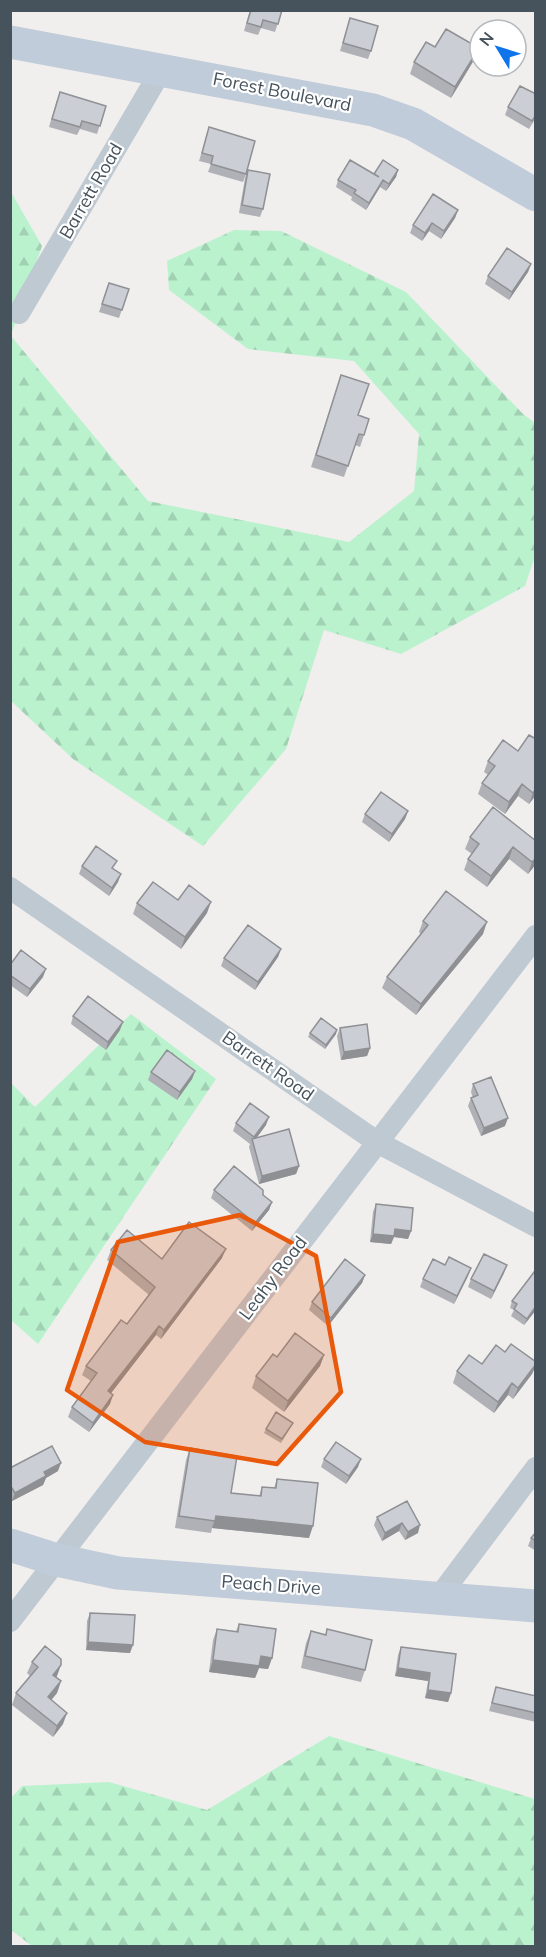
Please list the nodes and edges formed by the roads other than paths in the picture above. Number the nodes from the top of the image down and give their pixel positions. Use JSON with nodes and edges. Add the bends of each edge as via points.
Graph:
{"nodes":[{"id":1,"x":10,"y":42,"type":"edge"},
{"id":2,"x":162,"y":69,"type":"junction"},
{"id":3,"x":536,"y":195,"type":"edge"},
{"id":4,"x":20,"y":313,"type":"dead end"},
{"id":5,"x":10,"y":888,"type":"edge"},
{"id":6,"x":536,"y":936,"type":"edge"},
{"id":7,"x":377,"y":1142,"type":"junction"},
{"id":8,"x":536,"y":1226,"type":"edge"},
{"id":9,"x":536,"y":1468,"type":"edge"},
{"id":10,"x":10,"y":1545,"type":"edge"},
{"id":11,"x":57,"y":1560,"type":"junction"},
{"id":12,"x":438,"y":1598,"type":"junction"},
{"id":13,"x":536,"y":1606,"type":"edge"},
{"id":14,"x":10,"y":1621,"type":"edge"}],
"edges":[{"from":1,"to":2,"type":"street","name":"Forest Boulevard"},
{"from":2,"to":3,"type":"street","name":"Forest Boulevard","via":[[373,110],[413,124]]},
{"from":2,"to":4,"type":"street","name":"Barrett Road"},
{"from":5,"to":7,"type":"street","name":"Barrett Road"},
{"from":6,"to":7,"type":"street","name":"Leahy Road"},
{"from":7,"to":8,"type":"street","name":"Barrett Road"},
{"from":7,"to":11,"type":"street","name":"Leahy Road"},
{"from":9,"to":12,"type":"street"},
{"from":10,"to":11,"type":"street","name":"Peach Drive"},
{"from":11,"to":12,"type":"street","name":"Peach Drive","via":[[118,1573]]},
{"from":11,"to":14,"type":"street","name":"Leahy Road"},
{"from":12,"to":13,"type":"street","name":"Peach Drive"}]}
